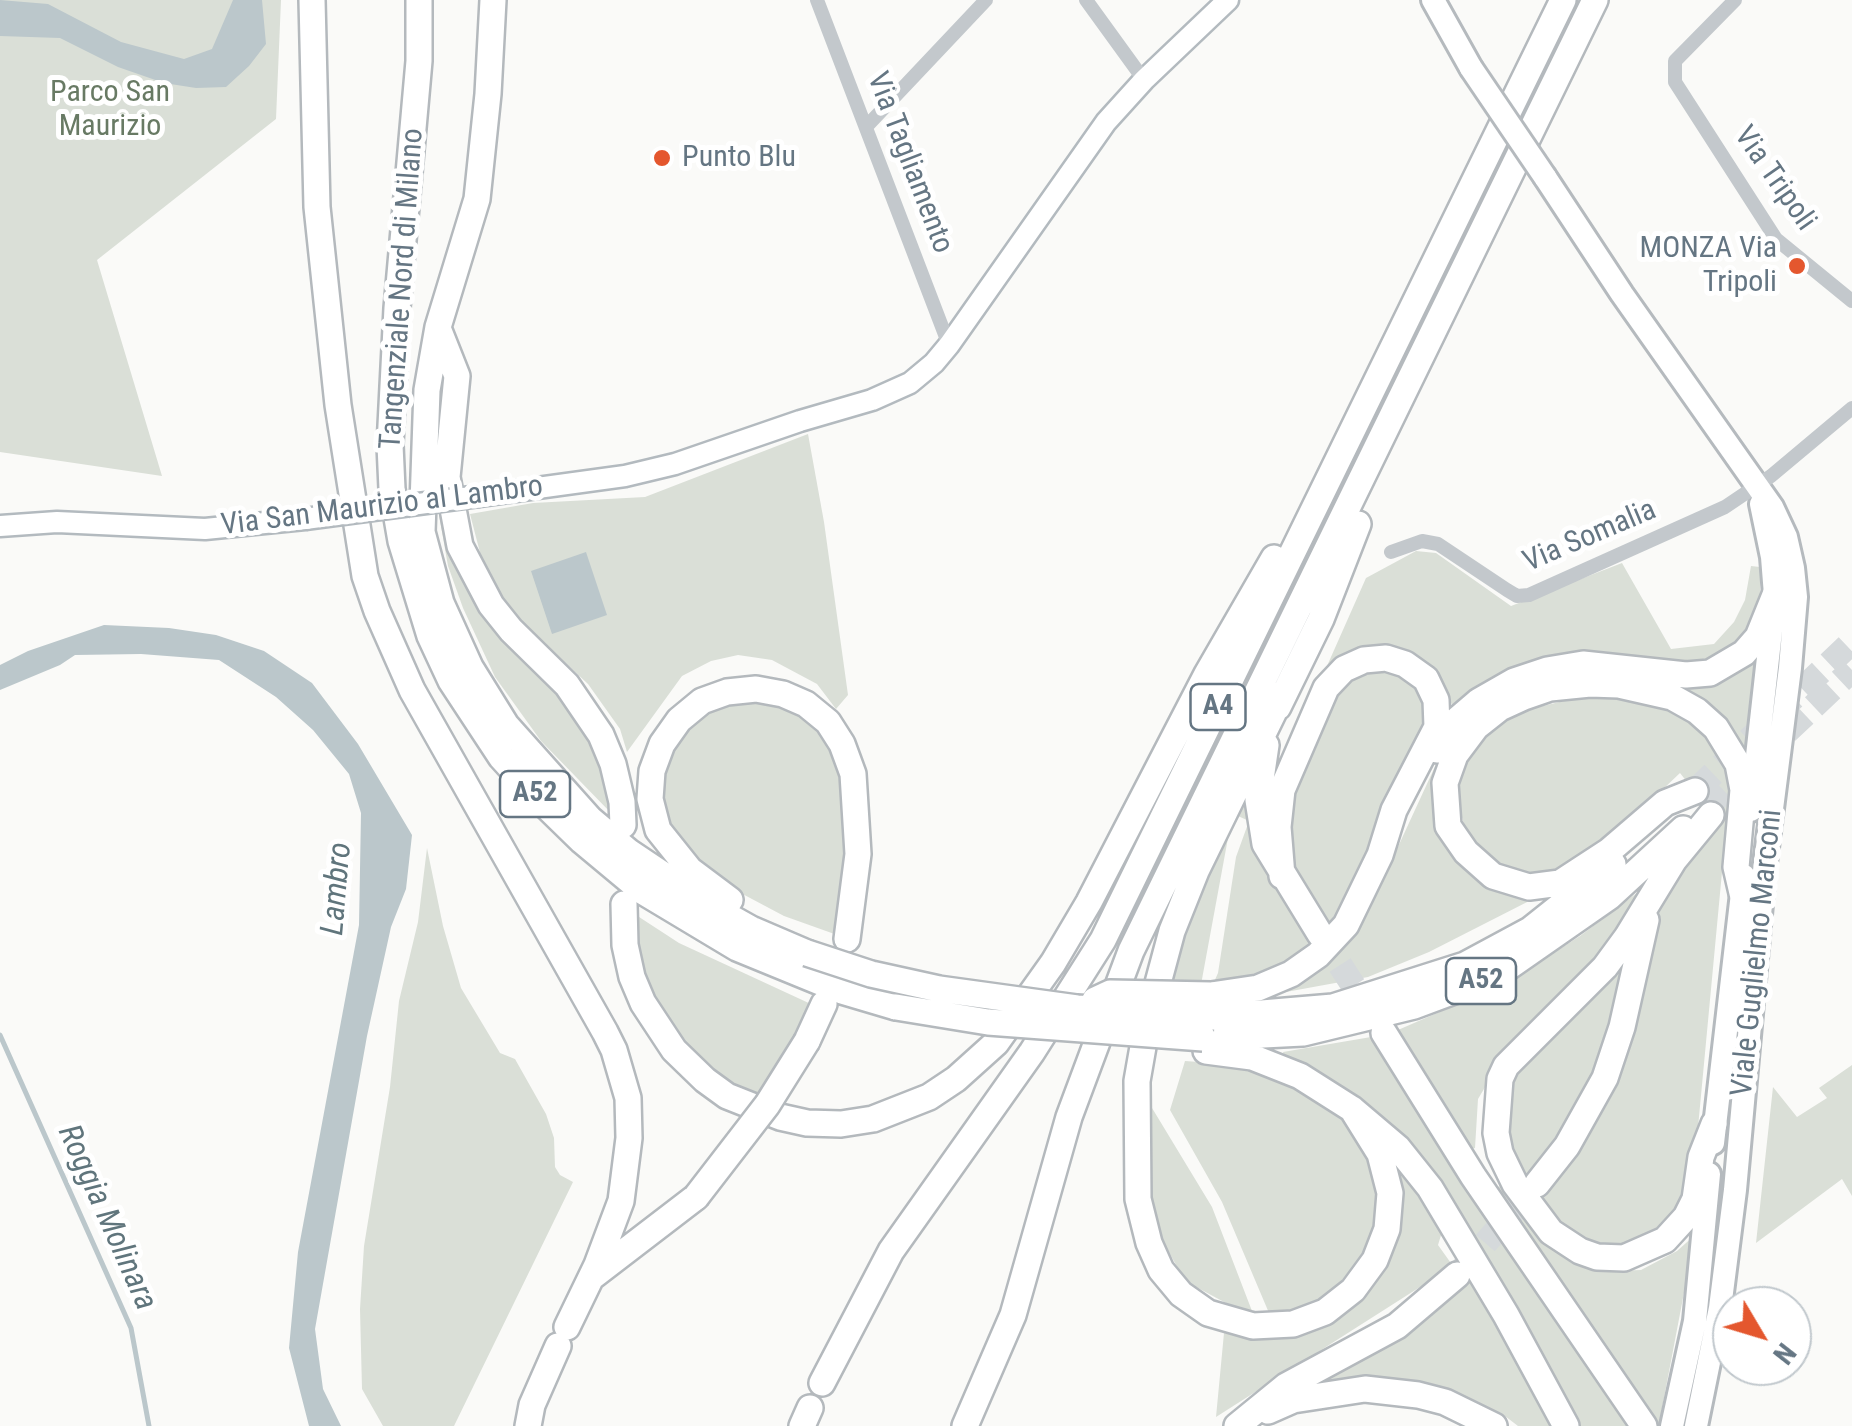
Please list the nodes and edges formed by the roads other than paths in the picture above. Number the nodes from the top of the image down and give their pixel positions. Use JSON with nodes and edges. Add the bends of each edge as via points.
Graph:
{"nodes":[{"id":1,"x":312,"y":0,"type":"edge"},
{"id":2,"x":419,"y":0,"type":"edge"},
{"id":3,"x":493,"y":0,"type":"edge"},
{"id":4,"x":817,"y":0,"type":"edge"},
{"id":5,"x":986,"y":0,"type":"edge"},
{"id":6,"x":1086,"y":0,"type":"edge"},
{"id":7,"x":1228,"y":0,"type":"edge"},
{"id":8,"x":1432,"y":0,"type":"edge"},
{"id":9,"x":1563,"y":0,"type":"edge"},
{"id":10,"x":1594,"y":0,"type":"edge"},
{"id":11,"x":1735,"y":0,"type":"edge"},
{"id":12,"x":1144,"y":80,"type":"junction"},
{"id":13,"x":866,"y":127,"type":"junction"},
{"id":14,"x":1852,"y":301,"type":"edge"},
{"id":15,"x":438,"y":327,"type":"junction"},
{"id":16,"x":949,"y":345,"type":"junction"},
{"id":17,"x":1390,"y":354,"type":"junction"},
{"id":18,"x":1413,"y":379,"type":"junction"},
{"id":19,"x":1852,"y":408,"type":"edge"},
{"id":20,"x":1756,"y":486,"type":"junction"},
{"id":21,"x":0,"y":526,"type":"edge"},
{"id":22,"x":1391,"y":552,"type":"dead end"},
{"id":23,"x":1775,"y":596,"type":"junction"},
{"id":24,"x":1282,"y":693,"type":"junction"},
{"id":25,"x":1704,"y":804,"type":"junction"},
{"id":26,"x":623,"y":825,"type":"dead end"},
{"id":27,"x":1380,"y":855,"type":"junction"},
{"id":28,"x":1282,"y":876,"type":"junction"},
{"id":29,"x":1656,"y":886,"type":"junction"},
{"id":30,"x":1742,"y":893,"type":"junction"},
{"id":31,"x":624,"y":904,"type":"dead end"},
{"id":32,"x":1320,"y":934,"type":"tunnel mouth"},
{"id":33,"x":847,"y":939,"type":"dead end"},
{"id":34,"x":801,"y":942,"type":"junction"},
{"id":35,"x":824,"y":1004,"type":"dead end"},
{"id":36,"x":1207,"y":1025,"type":"junction"},
{"id":37,"x":1384,"y":1033,"type":"tunnel mouth"},
{"id":38,"x":1500,"y":1079,"type":"junction"},
{"id":39,"x":1352,"y":1109,"type":"junction"},
{"id":40,"x":1714,"y":1124,"type":"junction"},
{"id":41,"x":1537,"y":1184,"type":"tunnel mouth"},
{"id":42,"x":1489,"y":1198,"type":"junction"},
{"id":43,"x":1457,"y":1275,"type":"tunnel mouth"},
{"id":44,"x":592,"y":1276,"type":"junction"},
{"id":45,"x":822,"y":1383,"type":"dead end"},
{"id":46,"x":1239,"y":1424,"type":"edge"},
{"id":47,"x":528,"y":1426,"type":"edge"},
{"id":48,"x":966,"y":1426,"type":"edge"},
{"id":49,"x":1494,"y":1426,"type":"edge"},
{"id":50,"x":1566,"y":1426,"type":"edge"},
{"id":51,"x":1644,"y":1426,"type":"edge"},
{"id":52,"x":1672,"y":1426,"type":"edge"},
{"id":53,"x":1696,"y":1426,"type":"edge"}],
"edges":[{"from":1,"to":44,"type":"highway","via":[[317,207],[365,576],[412,690],[610,1041],[628,1098],[621,1201]]},
{"from":2,"to":36,"type":"highway","name":"Tangenziale Nord di Milano","number":"A52","bridge":true,"via":[[392,488],[424,618],[444,666],[502,757],[642,892],[766,961],[842,991],[988,1022]]},
{"from":3,"to":15,"type":"highway","name":"Tangenziale Nord di Milano","number":"A52","via":[[477,199]]},
{"from":4,"to":13,"type":"street","name":"Via Tagliamento"},
{"from":5,"to":13,"type":"street"},
{"from":6,"to":12,"type":"street"},
{"from":7,"to":12,"type":"main road","name":"Via San Maurizio al Lambro"},
{"from":8,"to":20,"type":"main road","name":"Viale Guglielmo Marconi","bridge":true,"via":[[1471,68]]},
{"from":9,"to":17,"type":"highway","number":"A4"},
{"from":10,"to":18,"type":"highway","number":"A4"},
{"from":11,"to":14,"type":"street","name":"Via Tripoli","via":[[1678,56],[1675,82],[1776,238]]},
{"from":12,"to":16,"type":"main road","name":"Via San Maurizio al Lambro","via":[[1106,122]]},
{"from":13,"to":16,"type":"street","name":"Via Tagliamento"},
{"from":15,"to":26,"type":"highway","via":[[457,376],[446,477],[460,546],[491,605],[566,685],[601,735]]},
{"from":15,"to":34,"type":"highway","name":"Tangenziale Nord di Milano","number":"A52","via":[[427,390],[422,532],[453,635],[487,697],[560,788],[629,852],[751,929]]},
{"from":16,"to":21,"type":"main road","name":"Via San Maurizio al Lambro","bridge":true,"via":[[893,392],[626,476],[220,529]]},
{"from":17,"to":31,"type":"highway","via":[[1207,674],[1053,963],[996,1043],[956,1080],[902,1109],[841,1124],[780,1117],[727,1096],[674,1050],[643,1003],[632,977]]},
{"from":17,"to":45,"type":"highway","number":"A4","via":[[1103,940],[891,1251]]},
{"from":18,"to":24,"type":"highway","via":[[1321,618]]},
{"from":18,"to":48,"type":"highway","number":"A4","via":[[1132,951],[1070,1117],[1012,1315]]},
{"from":19,"to":20,"type":"street"},
{"from":20,"to":22,"type":"street","name":"Via Somalia","via":[[1708,516],[1529,595],[1517,596],[1438,544]]},
{"from":20,"to":23,"type":"main road","name":"Viale Guglielmo Marconi"},
{"from":20,"to":53,"type":"main road","name":"Viale Guglielmo Marconi","via":[[1786,537],[1796,598],[1732,1210]]},
{"from":23,"to":27,"type":"highway","via":[[1758,637],[1710,673],[1583,664],[1514,681],[1479,701],[1440,744]]},
{"from":23,"to":30,"type":"main road","name":"Viale Guglielmo Marconi"},
{"from":24,"to":28,"type":"highway","via":[[1258,800],[1265,844]]},
{"from":24,"to":39,"type":"highway","via":[[1190,886],[1146,1024],[1138,1081],[1138,1199],[1148,1242],[1181,1294],[1208,1314],[1253,1326],[1292,1324],[1325,1312],[1353,1290],[1387,1229],[1390,1193],[1380,1154]]},
{"from":25,"to":29,"type":"highway"},
{"from":25,"to":30,"type":"highway","via":[[1666,804],[1560,883],[1528,887],[1493,876],[1466,852],[1448,826],[1445,783],[1476,726],[1524,697],[1590,684],[1672,697],[1716,728],[1738,764],[1743,790],[1736,867]]},
{"from":25,"to":36,"type":"highway","name":"Tangenziale Nord di Milano","number":"A52","via":[[1610,897],[1498,975],[1414,1006],[1303,1033]]},
{"from":27,"to":28,"type":"highway","via":[[1394,810],[1437,727],[1426,678],[1386,658],[1344,670],[1326,688],[1282,790]]},
{"from":27,"to":36,"type":"highway","via":[[1346,925],[1318,955]]},
{"from":28,"to":32,"type":"highway"},
{"from":29,"to":38,"type":"highway","via":[[1604,967],[1515,1055]]},
{"from":29,"to":41,"type":"highway","via":[[1605,1078]]},
{"from":30,"to":40,"type":"main road","name":"Viale Guglielmo Marconi"},
{"from":33,"to":34,"type":"highway","via":[[858,841],[842,744],[806,704],[783,694],[727,692],[702,701],[662,744],[650,799],[658,830],[716,892]]},
{"from":34,"to":36,"type":"highway","name":"Tangenziale Nord di Milano","number":"A52","bridge":true,"via":[[870,974],[939,989],[1076,1008],[1110,994]]},
{"from":35,"to":44,"type":"highway","bridge":true,"via":[[767,1105],[696,1197]]},
{"from":36,"to":39,"type":"highway","via":[[1252,1057],[1300,1076]]},
{"from":37,"to":42,"type":"highway"},
{"from":38,"to":40,"type":"highway","via":[[1496,1134],[1515,1184],[1551,1232],[1598,1256],[1641,1253],[1676,1230],[1695,1199]]},
{"from":38,"to":42,"type":"highway","via":[[1483,1134]]},
{"from":39,"to":50,"type":"highway","via":[[1398,1148],[1430,1188]]},
{"from":40,"to":52,"type":"main road","name":"Viale Guglielmo Marconi","via":[[1695,1321]]},
{"from":42,"to":51,"type":"highway"},
{"from":43,"to":46,"type":"highway","via":[[1397,1326],[1286,1386]]},
{"from":44,"to":47,"type":"highway","via":[[536,1394]]},
{"from":46,"to":49,"type":"highway","via":[[1293,1400],[1365,1389],[1445,1402]]}]}
